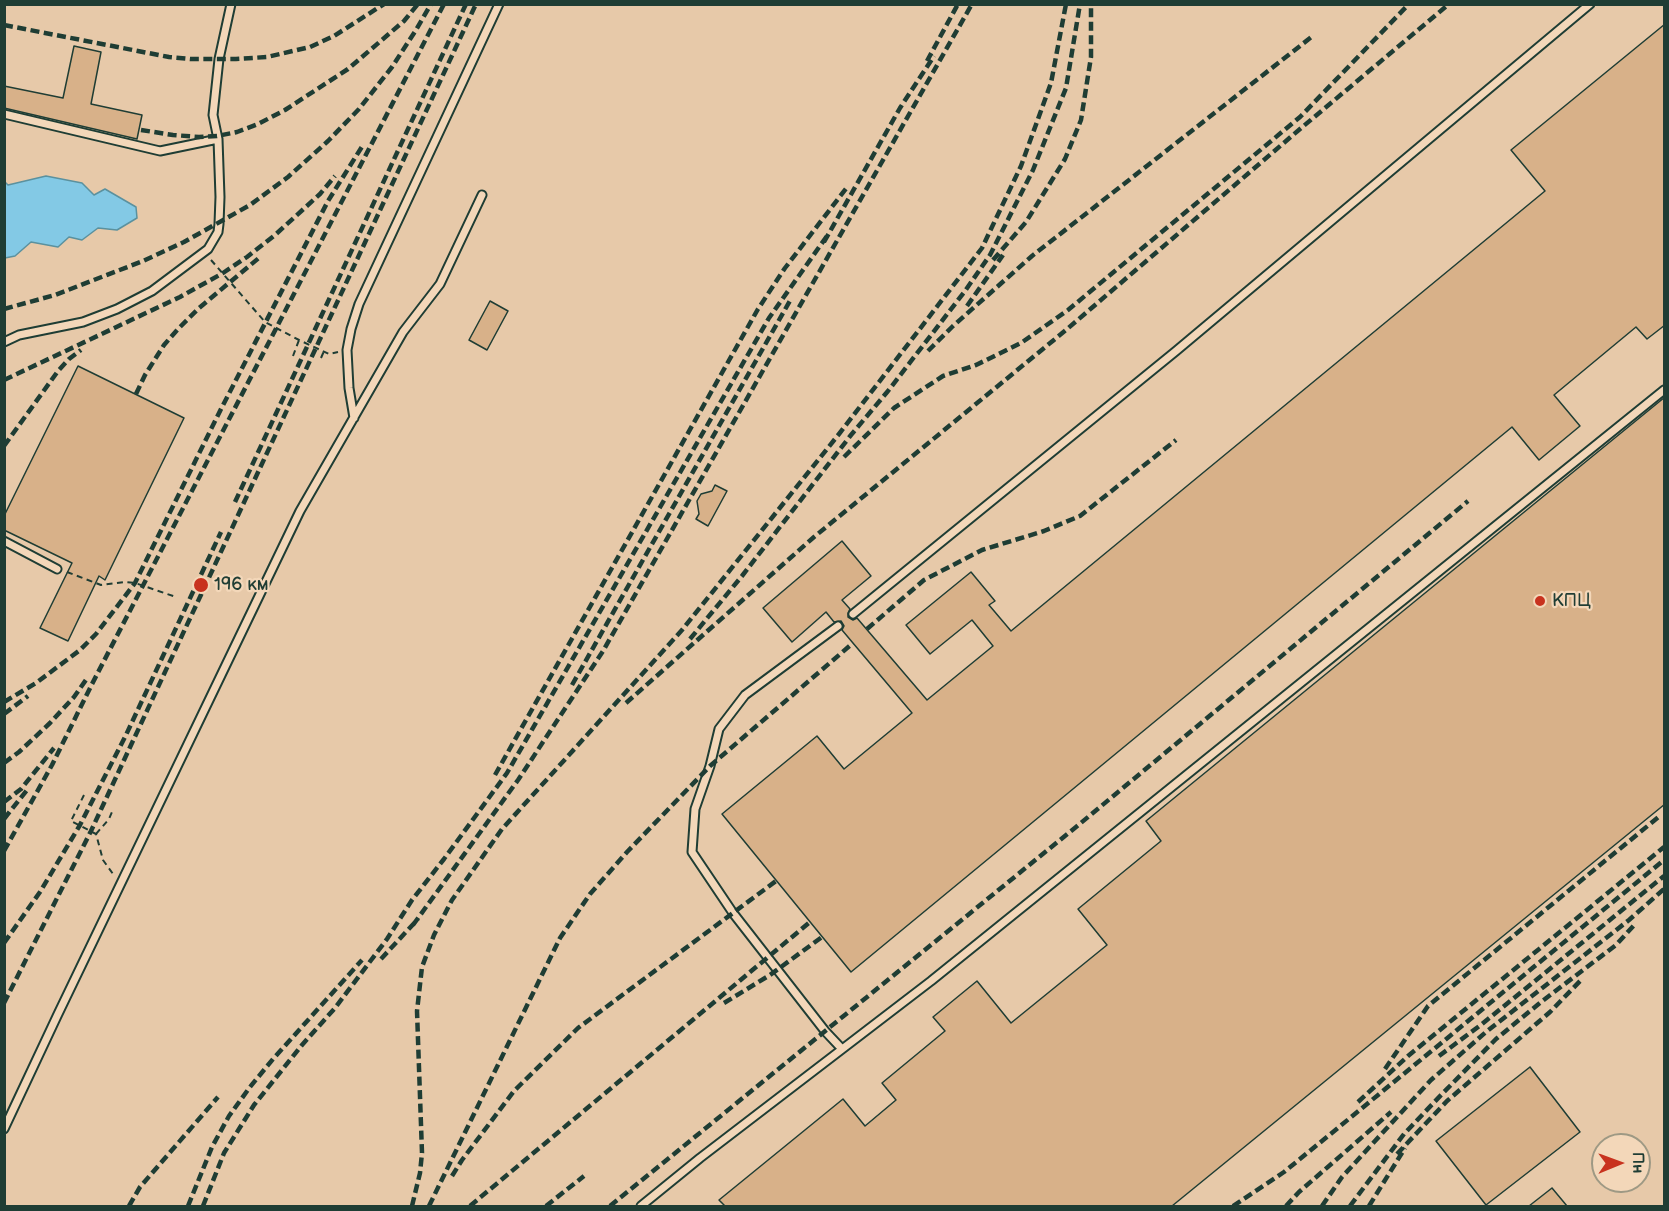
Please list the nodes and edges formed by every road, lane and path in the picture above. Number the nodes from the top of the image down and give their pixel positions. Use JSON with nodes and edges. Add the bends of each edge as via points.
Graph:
{"nodes":[{"id":1,"x":231,"y":4,"type":"edge"},
{"id":2,"x":499,"y":4,"type":"edge"},
{"id":3,"x":1590,"y":4,"type":"edge"},
{"id":4,"x":4,"y":114,"type":"edge"},
{"id":5,"x":218,"y":139,"type":"junction"},
{"id":6,"x":482,"y":195,"type":"dead end"},
{"id":7,"x":204,"y":252,"type":"junction"},
{"id":8,"x":299,"y":340,"type":"junction"},
{"id":9,"x":4,"y":342,"type":"edge"},
{"id":10,"x":347,"y":350,"type":"junction"},
{"id":11,"x":324,"y":351,"type":"junction"},
{"id":12,"x":293,"y":356,"type":"dead end"},
{"id":13,"x":321,"y":358,"type":"dead end"},
{"id":14,"x":1665,"y":390,"type":"edge"},
{"id":15,"x":354,"y":418,"type":"junction"},
{"id":16,"x":4,"y":541,"type":"edge"},
{"id":17,"x":57,"y":569,"type":"joint"},
{"id":18,"x":176,"y":597,"type":"dead end"},
{"id":19,"x":854,"y":614,"type":"dead end"},
{"id":20,"x":838,"y":626,"type":"dead end"},
{"id":21,"x":84,"y":795,"type":"dead end"},
{"id":22,"x":112,"y":812,"type":"dead end"},
{"id":23,"x":96,"y":834,"type":"junction"},
{"id":24,"x":121,"y":884,"type":"junction"},
{"id":25,"x":842,"y":1050,"type":"junction"},
{"id":26,"x":4,"y":1129,"type":"edge"},
{"id":27,"x":641,"y":1206,"type":"edge"}],
"edges":[{"from":1,"to":5,"type":"lane","via":[[214,104]]},
{"from":2,"to":10,"type":"lane","via":[[359,304]]},
{"from":3,"to":19,"type":"lane"},
{"from":4,"to":5,"type":"lane","via":[[160,151]]},
{"from":5,"to":7,"type":"lane","via":[[218,232]]},
{"from":6,"to":15,"type":"lane","via":[[440,284],[403,332]]},
{"from":7,"to":8,"type":"path","via":[[266,321]]},
{"from":7,"to":9,"type":"lane","via":[[152,291],[117,309]]},
{"from":8,"to":11,"type":"path"},
{"from":8,"to":12,"type":"path"},
{"from":10,"to":11,"type":"path","via":[[329,354]]},
{"from":10,"to":15,"type":"lane"},
{"from":11,"to":13,"type":"path"},
{"from":14,"to":25,"type":"lane"},
{"from":15,"to":24,"type":"lane","via":[[300,511]]},
{"from":16,"to":17,"type":"lane"},
{"from":17,"to":18,"type":"path","via":[[101,585],[135,583]]},
{"from":20,"to":25,"type":"lane","via":[[745,695],[718,729],[695,809],[692,852],[733,913]]},
{"from":21,"to":23,"type":"path","via":[[71,821]]},
{"from":22,"to":23,"type":"path"},
{"from":23,"to":24,"type":"path","via":[[103,860]]},
{"from":24,"to":26,"type":"lane"},
{"from":25,"to":27,"type":"lane"}]}
